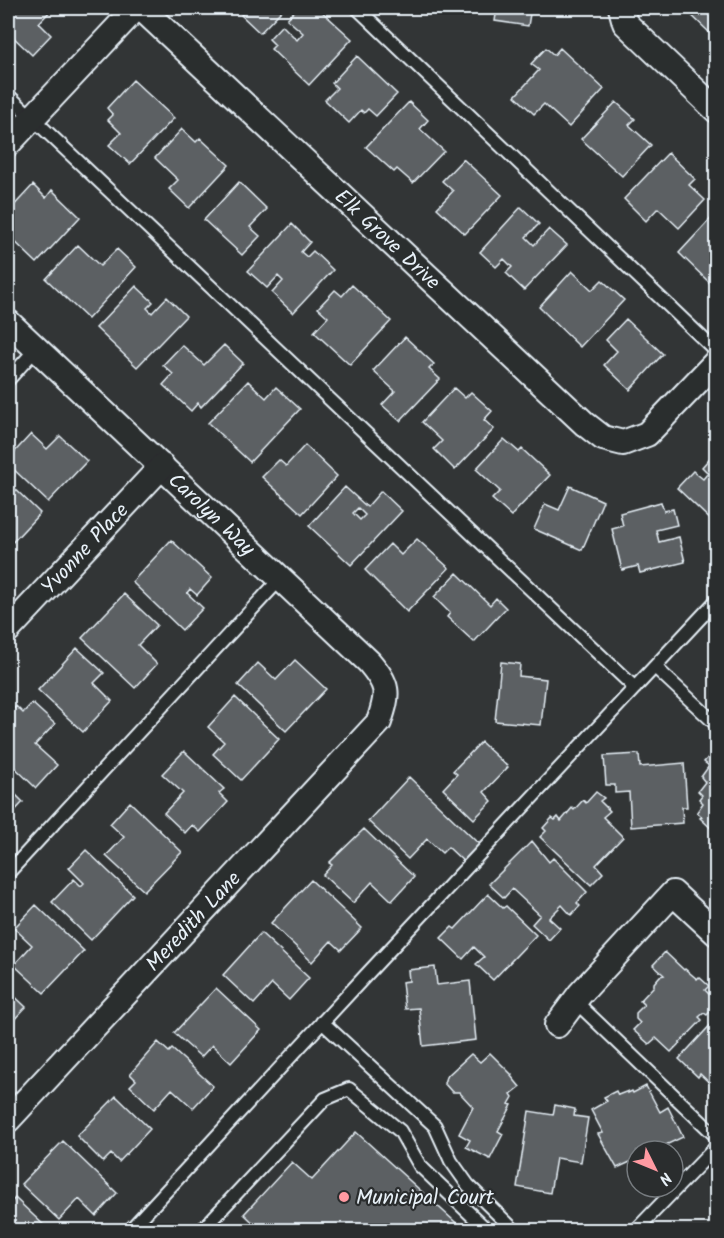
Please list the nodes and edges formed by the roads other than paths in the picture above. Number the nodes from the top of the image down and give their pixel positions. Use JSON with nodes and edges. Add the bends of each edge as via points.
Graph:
{"nodes":[{"id":1,"x":136,"y":8,"type":"edge"},
{"id":2,"x":141,"y":8,"type":"edge"},
{"id":3,"x":359,"y":8,"type":"edge"},
{"id":4,"x":621,"y":8,"type":"edge"},
{"id":5,"x":8,"y":95,"type":"edge"},
{"id":6,"x":717,"y":110,"type":"edge"},
{"id":7,"x":32,"y":118,"type":"junction"},
{"id":8,"x":8,"y":144,"type":"edge"},
{"id":9,"x":8,"y":322,"type":"edge"},
{"id":10,"x":36,"y":349,"type":"junction"},
{"id":11,"x":717,"y":351,"type":"edge"},
{"id":12,"x":717,"y":362,"type":"edge"},
{"id":13,"x":8,"y":380,"type":"edge"},
{"id":14,"x":162,"y":466,"type":"junction"},
{"id":15,"x":281,"y":579,"type":"junction"},
{"id":16,"x":717,"y":601,"type":"edge"},
{"id":17,"x":8,"y":630,"type":"edge"},
{"id":18,"x":655,"y":667,"type":"junction"},
{"id":19,"x":635,"y":688,"type":"junction"},
{"id":20,"x":379,"y":722,"type":"joint"},
{"id":21,"x":717,"y":724,"type":"edge"},
{"id":22,"x":8,"y":873,"type":"edge"},
{"id":23,"x":717,"y":933,"type":"edge"},
{"id":24,"x":575,"y":1001,"type":"junction"},
{"id":25,"x":322,"y":1022,"type":"junction"},
{"id":26,"x":557,"y":1025,"type":"dead end"},
{"id":27,"x":8,"y":1120,"type":"edge"},
{"id":28,"x":717,"y":1136,"type":"edge"},
{"id":29,"x":717,"y":1147,"type":"edge"},
{"id":30,"x":130,"y":1230,"type":"edge"},
{"id":31,"x":202,"y":1230,"type":"edge"},
{"id":32,"x":487,"y":1230,"type":"edge"},
{"id":33,"x":514,"y":1230,"type":"edge"},
{"id":34,"x":636,"y":1230,"type":"edge"}],
"edges":[{"from":1,"to":7,"type":"street"},
{"from":2,"to":12,"type":"street","name":"Elk Grove Drive","via":[[603,438],[623,443],[647,434]]},
{"from":3,"to":11,"type":"lane"},
{"from":4,"to":6,"type":"street","via":[[625,23]]},
{"from":5,"to":7,"type":"lane"},
{"from":7,"to":8,"type":"street"},
{"from":7,"to":19,"type":"lane"},
{"from":9,"to":10,"type":"street","name":"Carolyn Way"},
{"from":10,"to":13,"type":"lane"},
{"from":10,"to":14,"type":"street","name":"Carolyn Way"},
{"from":14,"to":15,"type":"street","name":"Carolyn Way"},
{"from":14,"to":17,"type":"street","name":"Yvonne Place"},
{"from":15,"to":20,"type":"street","name":"Carolyn Way","via":[[383,679],[387,699]]},
{"from":15,"to":22,"type":"lane"},
{"from":16,"to":18,"type":"lane"},
{"from":18,"to":19,"type":"lane"},
{"from":18,"to":21,"type":"lane"},
{"from":19,"to":25,"type":"lane"},
{"from":20,"to":27,"type":"street","name":"Meredith Lane"},
{"from":23,"to":24,"type":"street","via":[[673,893]]},
{"from":24,"to":26,"type":"street"},
{"from":24,"to":28,"type":"lane"},
{"from":25,"to":30,"type":"lane"},
{"from":25,"to":33,"type":"lane","via":[[435,1126],[450,1161],[468,1185]]},
{"from":29,"to":34,"type":"lane"},
{"from":31,"to":32,"type":"lane","via":[[325,1099],[349,1089],[400,1131],[420,1166]]}]}
